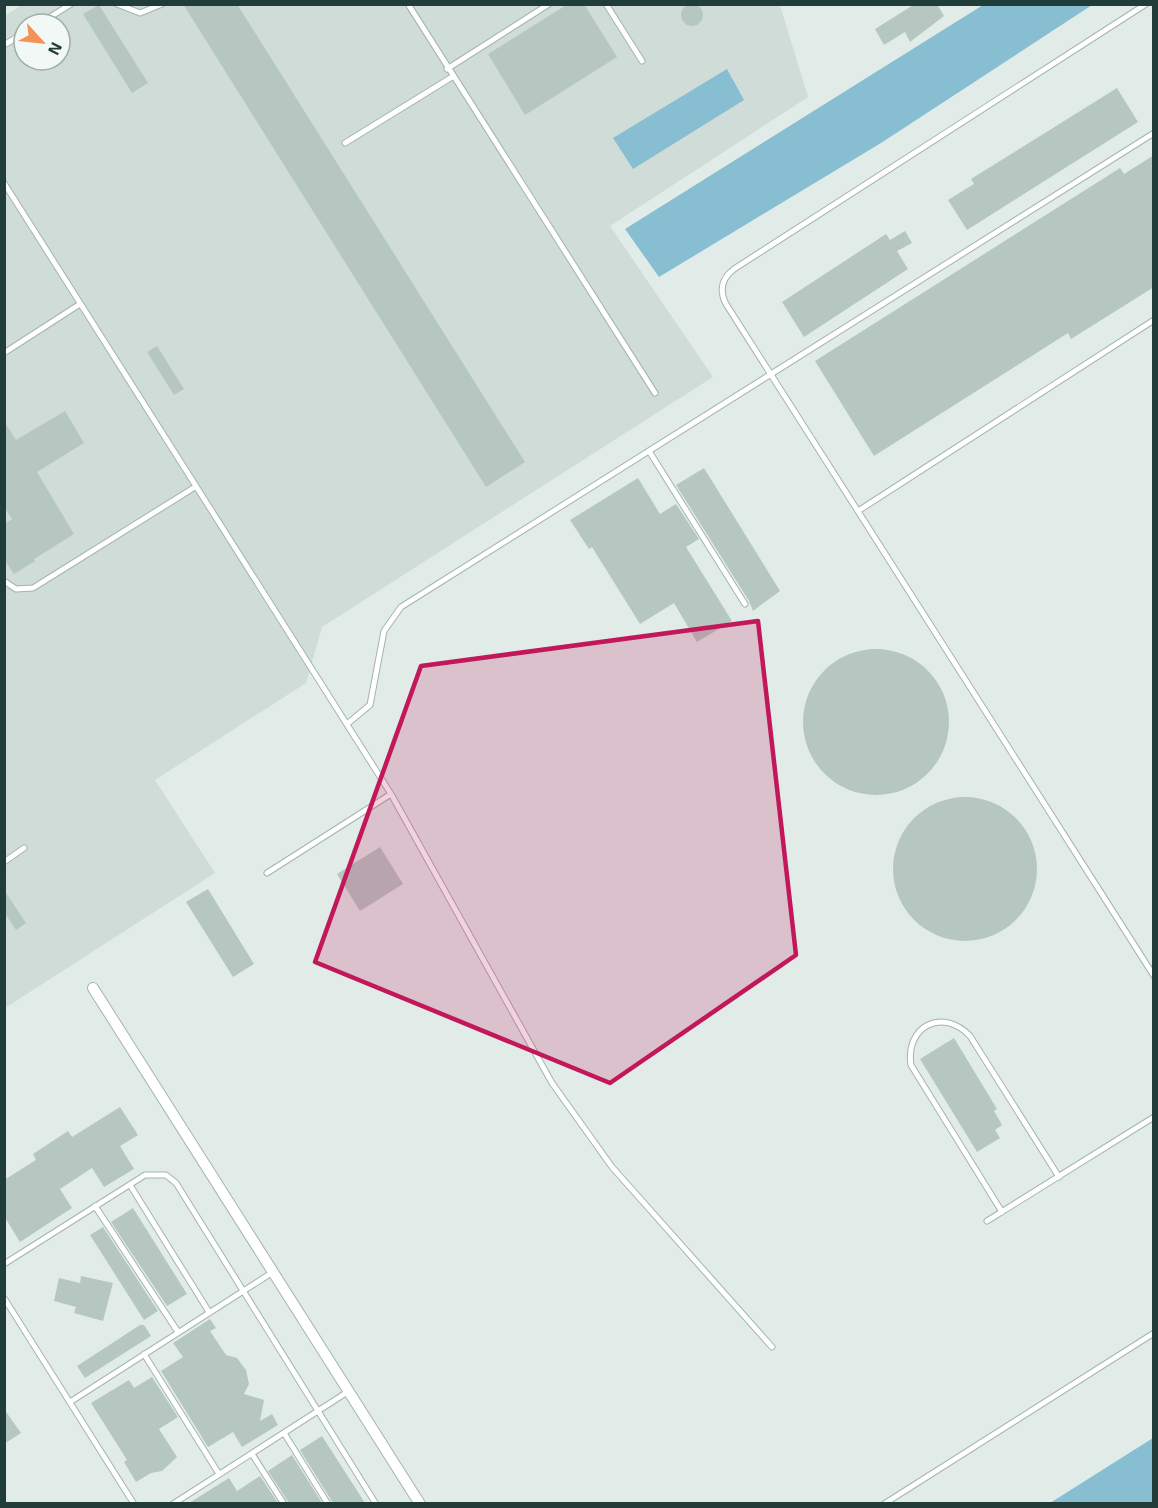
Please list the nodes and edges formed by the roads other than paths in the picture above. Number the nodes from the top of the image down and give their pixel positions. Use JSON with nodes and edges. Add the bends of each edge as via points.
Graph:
{"nodes":[{"id":1,"x":71,"y":4,"type":"edge"},
{"id":2,"x":117,"y":4,"type":"edge"},
{"id":3,"x":162,"y":4,"type":"edge"},
{"id":4,"x":408,"y":4,"type":"edge"},
{"id":5,"x":549,"y":4,"type":"edge"},
{"id":6,"x":606,"y":4,"type":"edge"},
{"id":7,"x":1146,"y":4,"type":"edge"},
{"id":8,"x":58,"y":12,"type":"edge"},
{"id":9,"x":642,"y":61,"type":"dead end"},
{"id":10,"x":447,"y":69,"type":"junction"},
{"id":11,"x":452,"y":77,"type":"junction"},
{"id":12,"x":1154,"y":133,"type":"edge"},
{"id":13,"x":345,"y":143,"type":"dead end"},
{"id":14,"x":4,"y":183,"type":"edge"},
{"id":15,"x":80,"y":304,"type":"junction"},
{"id":16,"x":1154,"y":320,"type":"edge"},
{"id":17,"x":4,"y":353,"type":"edge"},
{"id":18,"x":771,"y":375,"type":"junction"},
{"id":19,"x":655,"y":393,"type":"dead end"},
{"id":20,"x":649,"y":451,"type":"junction"},
{"id":21,"x":195,"y":487,"type":"junction"},
{"id":22,"x":858,"y":511,"type":"junction"},
{"id":23,"x":4,"y":581,"type":"edge"},
{"id":24,"x":745,"y":604,"type":"dead end"},
{"id":25,"x":347,"y":724,"type":"junction"},
{"id":26,"x":392,"y":794,"type":"junction"},
{"id":27,"x":24,"y":848,"type":"dead end"},
{"id":28,"x":4,"y":862,"type":"edge"},
{"id":29,"x":267,"y":873,"type":"dead end"},
{"id":30,"x":1154,"y":976,"type":"edge"},
{"id":31,"x":93,"y":988,"type":"dead end"},
{"id":32,"x":1154,"y":1117,"type":"edge"},
{"id":33,"x":1059,"y":1177,"type":"junction"},
{"id":34,"x":130,"y":1185,"type":"junction"},
{"id":35,"x":95,"y":1206,"type":"junction"},
{"id":36,"x":1002,"y":1212,"type":"junction"},
{"id":37,"x":987,"y":1221,"type":"dead end"},
{"id":38,"x":4,"y":1264,"type":"edge"},
{"id":39,"x":275,"y":1271,"type":"junction"},
{"id":40,"x":242,"y":1291,"type":"junction"},
{"id":41,"x":4,"y":1298,"type":"edge"},
{"id":42,"x":209,"y":1312,"type":"junction"},
{"id":43,"x":178,"y":1332,"type":"junction"},
{"id":44,"x":1154,"y":1333,"type":"edge"},
{"id":45,"x":772,"y":1347,"type":"dead end"},
{"id":46,"x":144,"y":1354,"type":"junction"},
{"id":47,"x":349,"y":1390,"type":"junction"},
{"id":48,"x":70,"y":1402,"type":"junction"},
{"id":49,"x":318,"y":1412,"type":"junction"},
{"id":50,"x":284,"y":1433,"type":"junction"},
{"id":51,"x":252,"y":1454,"type":"junction"},
{"id":52,"x":219,"y":1474,"type":"junction"},
{"id":53,"x":134,"y":1503,"type":"edge"},
{"id":54,"x":173,"y":1503,"type":"edge"},
{"id":55,"x":284,"y":1503,"type":"edge"},
{"id":56,"x":328,"y":1503,"type":"edge"},
{"id":57,"x":376,"y":1503,"type":"edge"},
{"id":58,"x":420,"y":1503,"type":"edge"},
{"id":59,"x":884,"y":1503,"type":"edge"}],
"edges":[{"from":1,"to":8,"type":"lane"},
{"from":2,"to":3,"type":"lane","via":[[140,13]]},
{"from":4,"to":10,"type":"lane"},
{"from":5,"to":10,"type":"lane"},
{"from":6,"to":9,"type":"lane"},
{"from":7,"to":18,"type":"lane","via":[[729,273],[723,285],[723,298]]},
{"from":10,"to":11,"type":"lane"},
{"from":11,"to":13,"type":"lane"},
{"from":11,"to":19,"type":"lane"},
{"from":12,"to":18,"type":"lane"},
{"from":14,"to":15,"type":"lane"},
{"from":15,"to":17,"type":"lane"},
{"from":15,"to":21,"type":"lane"},
{"from":16,"to":22,"type":"lane"},
{"from":18,"to":20,"type":"lane"},
{"from":18,"to":22,"type":"lane"},
{"from":20,"to":24,"type":"lane"},
{"from":20,"to":25,"type":"lane","via":[[401,607],[388,622],[381,640],[370,705]]},
{"from":21,"to":23,"type":"lane","via":[[33,588],[15,589]]},
{"from":21,"to":25,"type":"lane"},
{"from":22,"to":30,"type":"lane"},
{"from":25,"to":26,"type":"lane"},
{"from":26,"to":29,"type":"lane"},
{"from":26,"to":45,"type":"lane","via":[[534,1054],[571,1112],[635,1194]]},
{"from":27,"to":28,"type":"lane"},
{"from":31,"to":39,"type":"street"},
{"from":32,"to":33,"type":"lane"},
{"from":33,"to":36,"type":"lane"},
{"from":33,"to":36,"type":"lane","via":[[963,1028],[943,1021],[923,1027],[911,1044],[911,1065]]},
{"from":34,"to":35,"type":"lane"},
{"from":34,"to":40,"type":"lane","via":[[156,1173],[176,1183]]},
{"from":34,"to":42,"type":"lane"},
{"from":35,"to":38,"type":"lane"},
{"from":35,"to":43,"type":"lane"},
{"from":36,"to":37,"type":"lane"},
{"from":39,"to":40,"type":"lane"},
{"from":39,"to":47,"type":"street"},
{"from":40,"to":42,"type":"lane"},
{"from":40,"to":49,"type":"lane"},
{"from":41,"to":48,"type":"lane"},
{"from":42,"to":43,"type":"lane"},
{"from":43,"to":46,"type":"lane"},
{"from":44,"to":59,"type":"lane"},
{"from":46,"to":48,"type":"lane"},
{"from":46,"to":52,"type":"lane"},
{"from":47,"to":49,"type":"lane"},
{"from":47,"to":58,"type":"street"},
{"from":48,"to":53,"type":"lane"},
{"from":49,"to":50,"type":"lane"},
{"from":49,"to":57,"type":"lane"},
{"from":50,"to":51,"type":"lane"},
{"from":50,"to":56,"type":"lane"},
{"from":51,"to":52,"type":"lane"},
{"from":51,"to":55,"type":"lane"},
{"from":52,"to":54,"type":"lane"}]}
